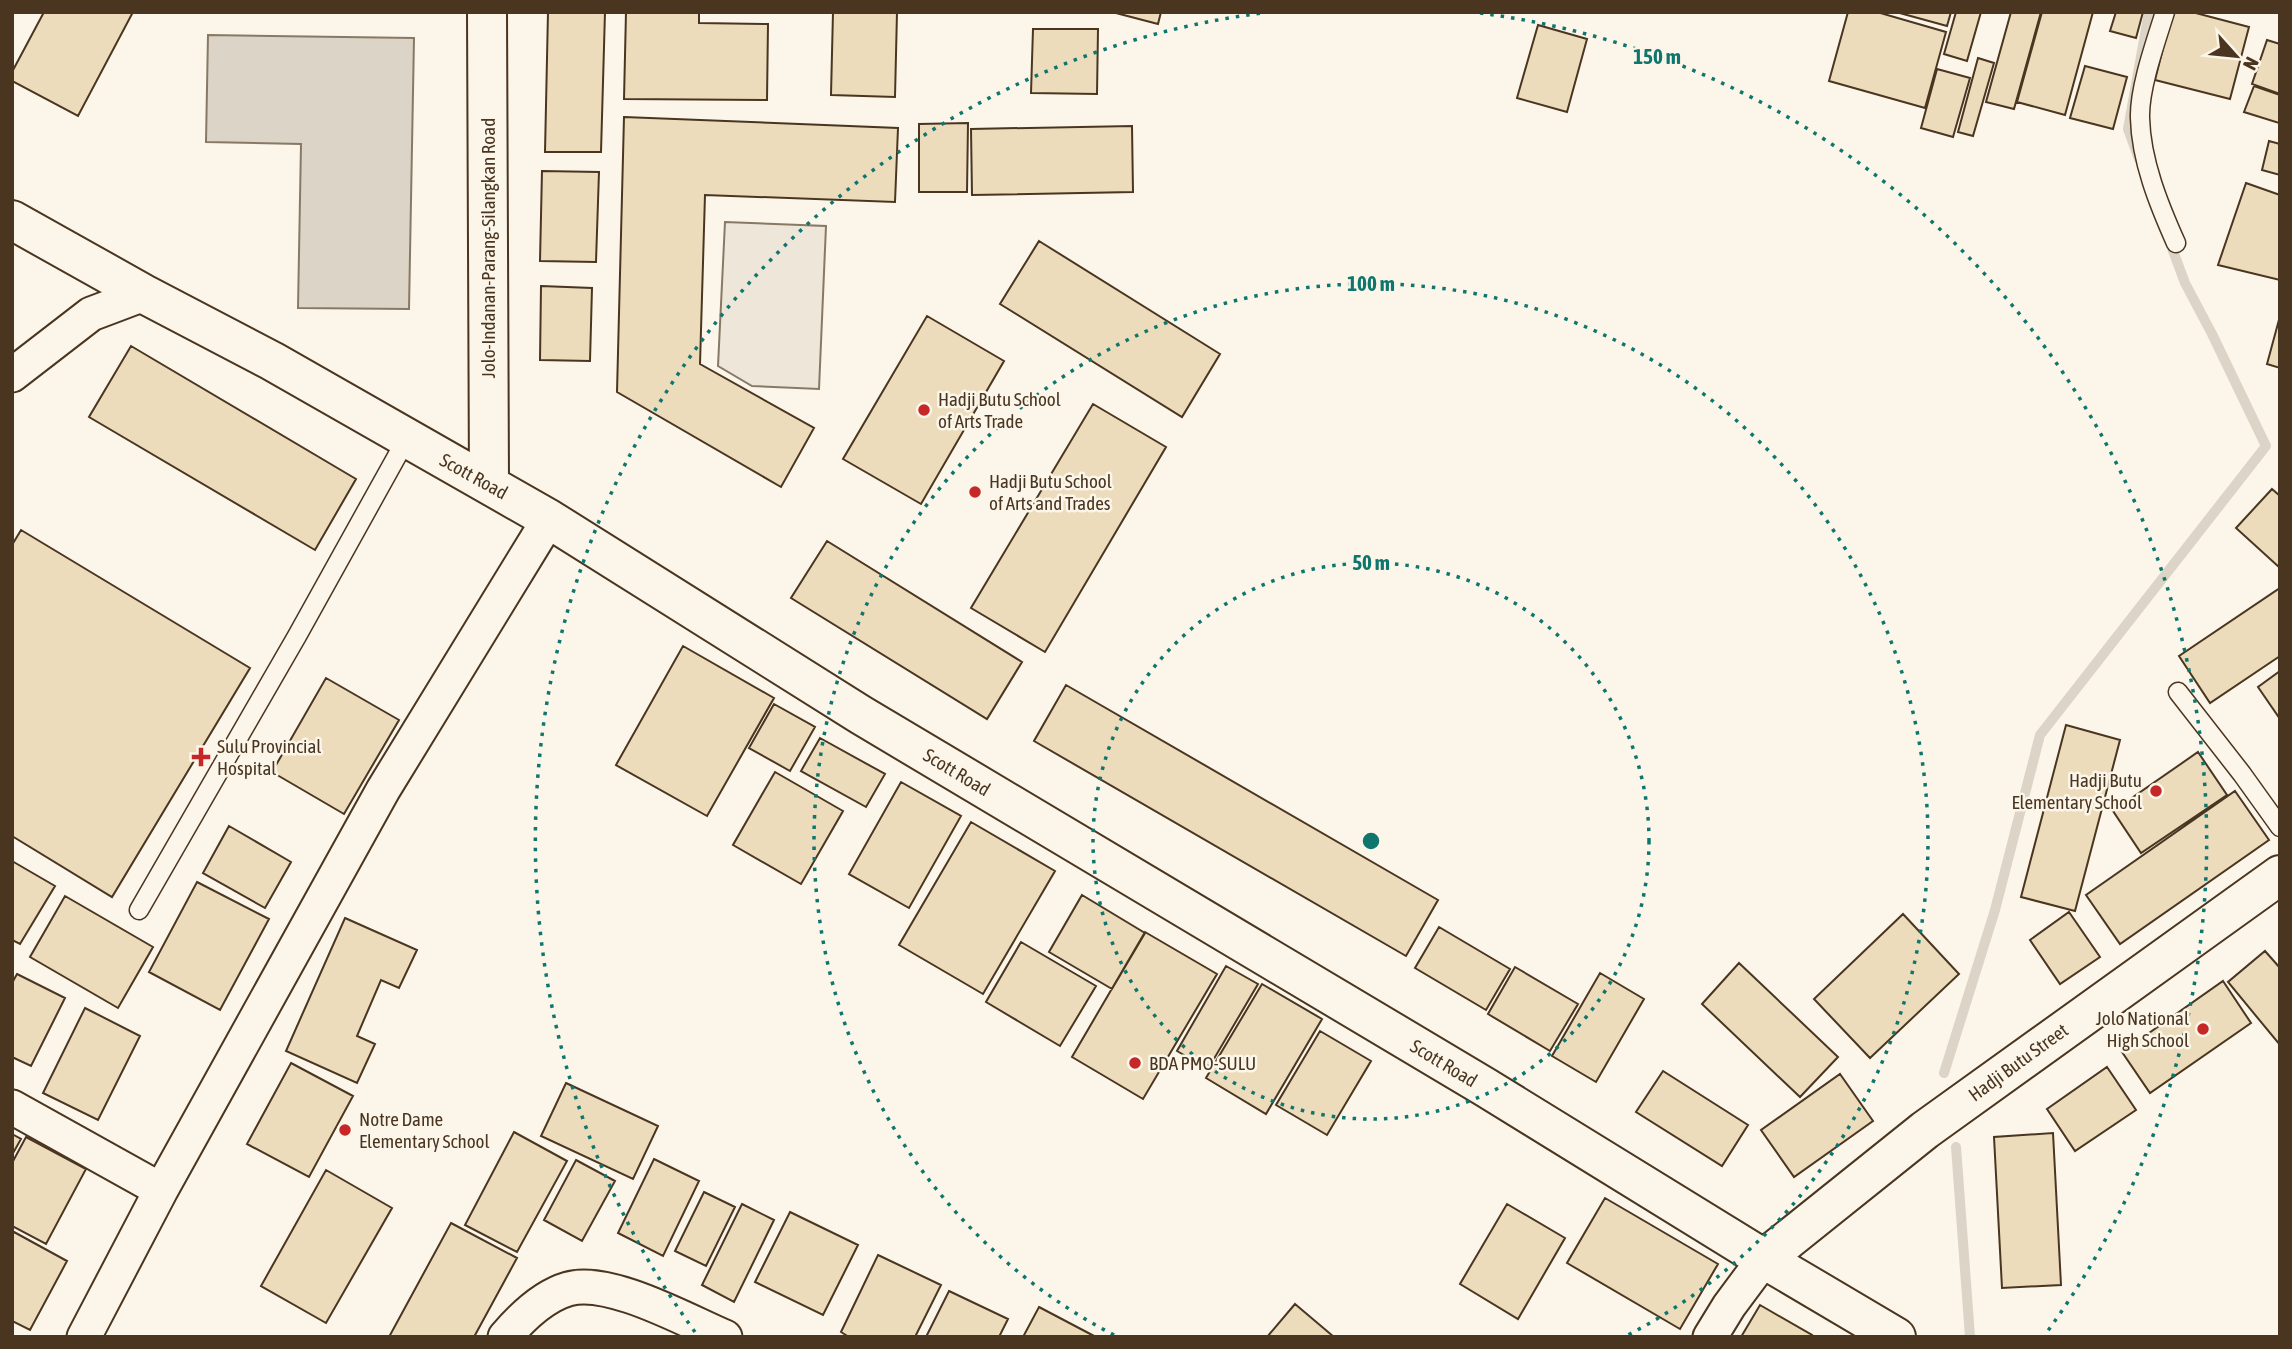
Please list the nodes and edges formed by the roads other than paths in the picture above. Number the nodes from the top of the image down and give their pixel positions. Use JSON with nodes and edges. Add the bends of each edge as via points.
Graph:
{"nodes":[{"id":1,"x":488,"y":12,"type":"edge"},
{"id":2,"x":2165,"y":12,"type":"edge"},
{"id":3,"x":12,"y":220,"type":"edge"},
{"id":4,"x":2176,"y":243,"type":"dead end"},
{"id":5,"x":144,"y":294,"type":"junction"},
{"id":6,"x":12,"y":375,"type":"edge"},
{"id":7,"x":407,"y":438,"type":"junction"},
{"id":8,"x":489,"y":483,"type":"junction"},
{"id":9,"x":549,"y":519,"type":"junction"},
{"id":10,"x":2178,"y":692,"type":"dead end"},
{"id":11,"x":2280,"y":827,"type":"edge"},
{"id":12,"x":2280,"y":875,"type":"edge"},
{"id":13,"x":139,"y":909,"type":"dead end"},
{"id":14,"x":12,"y":1107,"type":"edge"},
{"id":15,"x":161,"y":1190,"type":"junction"},
{"id":16,"x":1764,"y":1259,"type":"junction"},
{"id":17,"x":84,"y":1337,"type":"edge"},
{"id":18,"x":505,"y":1337,"type":"edge"},
{"id":19,"x":725,"y":1337,"type":"edge"},
{"id":20,"x":1710,"y":1337,"type":"edge"},
{"id":21,"x":1896,"y":1337,"type":"edge"}],
"edges":[{"from":1,"to":8,"type":"street","name":"Jolo-Indanan-Parang-Silangkan Road"},
{"from":2,"to":4,"type":"lane","via":[[2139,116],[2159,204]]},
{"from":3,"to":5,"type":"street","name":"Scott Road"},
{"from":5,"to":6,"type":"street","via":[[91,314]]},
{"from":5,"to":7,"type":"street","name":"Scott Road"},
{"from":7,"to":8,"type":"street","name":"Scott Road"},
{"from":7,"to":13,"type":"lane"},
{"from":8,"to":9,"type":"street","name":"Scott Road"},
{"from":9,"to":15,"type":"street","via":[[383,790]]},
{"from":9,"to":16,"type":"street","name":"Scott Road","via":[[861,715]]},
{"from":10,"to":11,"type":"lane"},
{"from":12,"to":16,"type":"street","name":"Hadji Butu Street","via":[[1925,1130]]},
{"from":14,"to":15,"type":"street"},
{"from":15,"to":17,"type":"street"},
{"from":16,"to":20,"type":"street"},
{"from":16,"to":21,"type":"street","name":"Scott Road"},
{"from":18,"to":19,"type":"street","via":[[550,1296],[571,1288],[630,1295]]}]}
